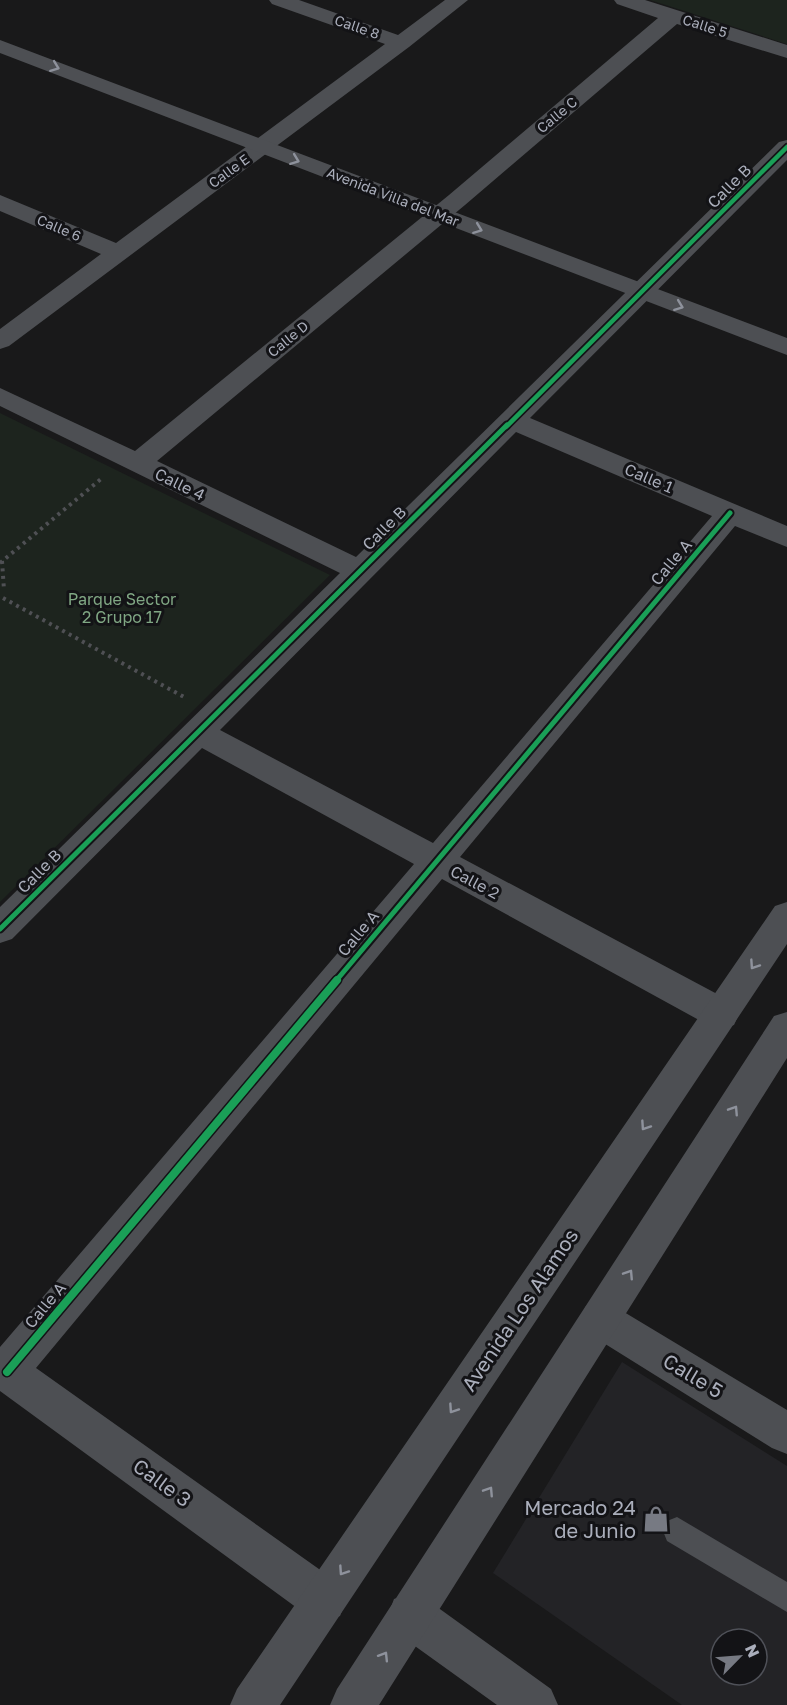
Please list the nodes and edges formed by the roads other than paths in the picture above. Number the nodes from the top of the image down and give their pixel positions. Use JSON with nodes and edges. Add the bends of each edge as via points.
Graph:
{"nodes":[{"id":1,"x":279,"y":0,"type":"edge"},
{"id":2,"x":458,"y":0,"type":"edge"},
{"id":3,"x":624,"y":0,"type":"edge"},
{"id":4,"x":674,"y":16,"type":"junction"},
{"id":5,"x":0,"y":27,"type":"edge"},
{"id":6,"x":402,"y":42,"type":"junction"},
{"id":7,"x":0,"y":46,"type":"edge"},
{"id":8,"x":787,"y":52,"type":"edge"},
{"id":9,"x":280,"y":133,"type":"junction"},
{"id":10,"x":261,"y":147,"type":"junction"},
{"id":11,"x":787,"y":147,"type":"edge"},
{"id":12,"x":776,"y":173,"type":"edge"},
{"id":13,"x":0,"y":202,"type":"edge"},
{"id":14,"x":449,"y":207,"type":"junction"},
{"id":15,"x":118,"y":253,"type":"junction"},
{"id":16,"x":649,"y":283,"type":"junction"},
{"id":17,"x":787,"y":324,"type":"edge"},
{"id":18,"x":0,"y":341,"type":"edge"},
{"id":19,"x":787,"y":347,"type":"edge"},
{"id":20,"x":0,"y":396,"type":"edge"},
{"id":21,"x":512,"y":420,"type":"junction"},
{"id":22,"x":132,"y":460,"type":"junction"},
{"id":23,"x":730,"y":513,"type":"junction"},
{"id":24,"x":787,"y":537,"type":"edge"},
{"id":25,"x":360,"y":571,"type":"junction"},
{"id":26,"x":207,"y":723,"type":"junction"},
{"id":27,"x":437,"y":861,"type":"junction"},
{"id":28,"x":787,"y":916,"type":"edge"},
{"id":29,"x":0,"y":929,"type":"edge"},
{"id":30,"x":721,"y":1014,"type":"junction"},
{"id":31,"x":782,"y":1043,"type":"edge"},
{"id":32,"x":600,"y":1319,"type":"junction"},
{"id":33,"x":3,"y":1369,"type":"edge"},
{"id":34,"x":787,"y":1433,"type":"edge"},
{"id":35,"x":677,"y":1531,"type":"dead end"},
{"id":36,"x":787,"y":1598,"type":"edge"},
{"id":37,"x":324,"y":1600,"type":"junction"},
{"id":38,"x":410,"y":1615,"type":"junction"},
{"id":39,"x":253,"y":1705,"type":"edge"},
{"id":40,"x":353,"y":1705,"type":"edge"},
{"id":41,"x":535,"y":1705,"type":"edge"}],
"edges":[{"from":1,"to":6,"type":"street","name":"Calle 8"},
{"from":2,"to":6,"type":"street","name":"Calle E"},
{"from":3,"to":4,"type":"street","name":"Calle 5"},
{"from":4,"to":8,"type":"street","name":"Calle 5"},
{"from":4,"to":14,"type":"street","name":"Calle C"},
{"from":5,"to":9,"type":"street","name":"Avenida Villa del Mar"},
{"from":6,"to":9,"type":"street","name":"Calle E"},
{"from":7,"to":10,"type":"street","name":"Avenida Villa del Mar","one_way":true},
{"from":9,"to":10,"type":"street","name":"Calle E"},
{"from":9,"to":14,"type":"street","name":"Avenida Villa del Mar"},
{"from":10,"to":14,"type":"street","name":"Avenida Villa del Mar","one_way":true},
{"from":10,"to":15,"type":"street","name":"Calle E"},
{"from":11,"to":12,"type":"street","name":"Calle B"},
{"from":12,"to":16,"type":"street","name":"Calle B"},
{"from":13,"to":15,"type":"street","name":"Calle 6"},
{"from":14,"to":16,"type":"street","name":"Avenida Villa del Mar"},
{"from":14,"to":22,"type":"street","name":"Calle D"},
{"from":15,"to":18,"type":"street","name":"Calle E"},
{"from":16,"to":17,"type":"street","name":"Avenida Villa del Mar"},
{"from":16,"to":19,"type":"street","name":"Avenida Villa del Mar","one_way":true},
{"from":16,"to":21,"type":"street","name":"Calle B"},
{"from":20,"to":22,"type":"street","name":"Calle 4"},
{"from":21,"to":23,"type":"street","name":"Calle 1"},
{"from":21,"to":25,"type":"street","name":"Calle B"},
{"from":22,"to":25,"type":"street","name":"Calle 4"},
{"from":23,"to":24,"type":"street","name":"Calle 1"},
{"from":23,"to":27,"type":"street","name":"Calle A"},
{"from":25,"to":26,"type":"street","name":"Calle B"},
{"from":26,"to":27,"type":"street","name":"Calle 2"},
{"from":26,"to":29,"type":"street","name":"Calle B"},
{"from":27,"to":30,"type":"street","name":"Calle 2"},
{"from":27,"to":33,"type":"street","name":"Calle A"},
{"from":28,"to":30,"type":"street","name":"Avenida Los Alamos","one_way":true},
{"from":30,"to":37,"type":"street","name":"Avenida Los Alamos","one_way":true},
{"from":32,"to":31,"type":"street","one_way":true},
{"from":32,"to":34,"type":"street","name":"Calle 5"},
{"from":38,"to":32,"type":"street","one_way":true},
{"from":33,"to":37,"type":"street","name":"Calle 3"},
{"from":35,"to":36,"type":"lane"},
{"from":37,"to":39,"type":"street","name":"Avenida Los Alamos"},
{"from":40,"to":38,"type":"street","one_way":true},
{"from":38,"to":41,"type":"street"}]}
